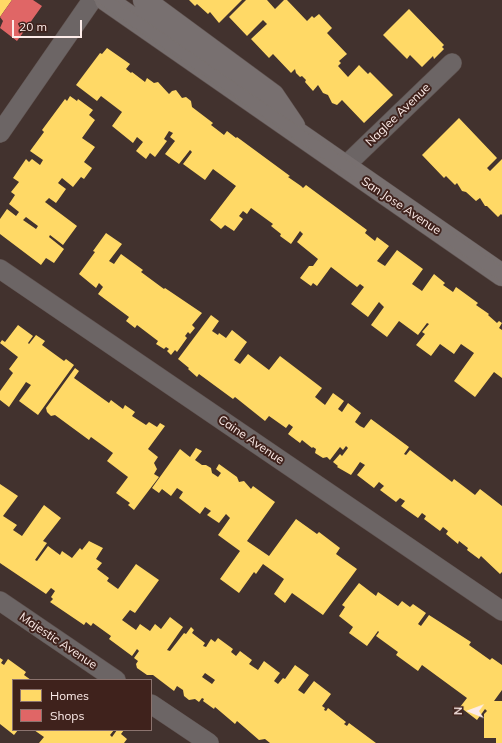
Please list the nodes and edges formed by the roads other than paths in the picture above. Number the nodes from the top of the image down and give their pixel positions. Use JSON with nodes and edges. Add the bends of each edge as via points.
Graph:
{"nodes":[{"id":1,"x":92,"y":0,"type":"edge"},
{"id":2,"x":106,"y":0,"type":"edge"},
{"id":3,"x":144,"y":0,"type":"edge"},
{"id":4,"x":452,"y":63,"type":"dead end"},
{"id":5,"x":0,"y":133,"type":"edge"},
{"id":6,"x":300,"y":136,"type":"junction"},
{"id":7,"x":344,"y":167,"type":"junction"},
{"id":8,"x":0,"y":269,"type":"edge"},
{"id":9,"x":502,"y":275,"type":"edge"},
{"id":10,"x":0,"y":601,"type":"edge"},
{"id":11,"x":502,"y":611,"type":"edge"},
{"id":12,"x":115,"y":679,"type":"edge"},
{"id":13,"x":152,"y":705,"type":"edge"},
{"id":14,"x":209,"y":743,"type":"edge"}],
"edges":[{"from":1,"to":5,"type":"street"},
{"from":2,"to":6,"type":"main road","name":"San Jose Avenue"},
{"from":3,"to":6,"type":"main road","name":"San Jose Avenue","via":[[273,95]]},
{"from":4,"to":7,"type":"street","name":"Naglee Avenue"},
{"from":6,"to":7,"type":"main road","name":"San Jose Avenue"},
{"from":7,"to":9,"type":"main road","name":"San Jose Avenue"},
{"from":8,"to":11,"type":"street","name":"Caine Avenue"},
{"from":10,"to":12,"type":"street","name":"Majestic Avenue"},
{"from":13,"to":14,"type":"street"}]}
